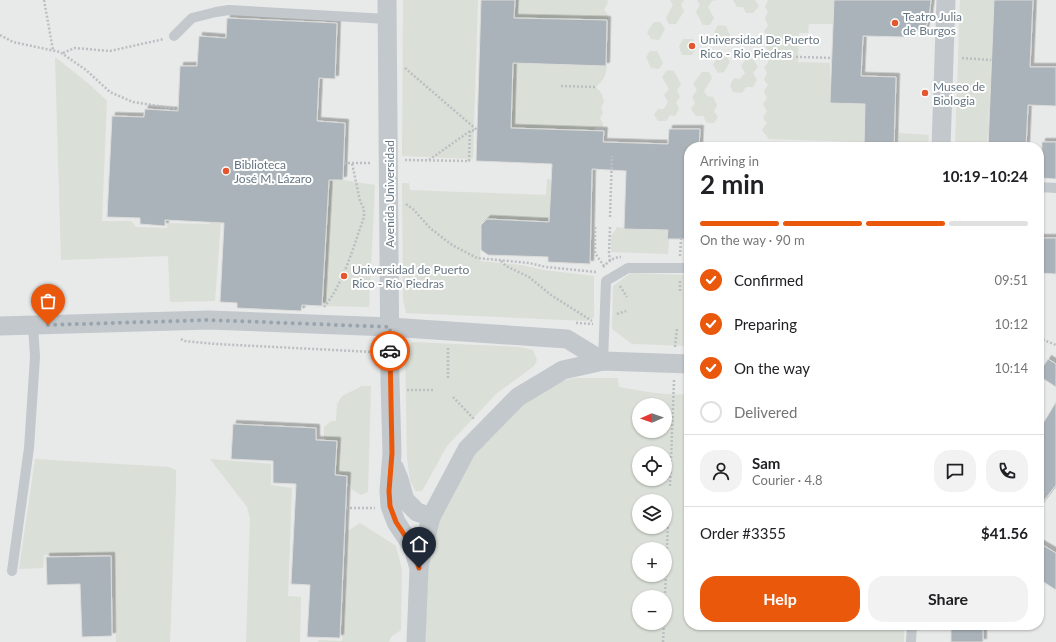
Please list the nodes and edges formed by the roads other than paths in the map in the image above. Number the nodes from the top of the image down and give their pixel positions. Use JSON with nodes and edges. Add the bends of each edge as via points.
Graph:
{"nodes":[{"id":1,"x":387,"y":0,"type":"edge"},
{"id":2,"x":946,"y":0,"type":"edge"},
{"id":3,"x":387,"y":19,"type":"junction"},
{"id":4,"x":174,"y":36,"type":"road end"},
{"id":5,"x":941,"y":142,"type":"edge"},
{"id":6,"x":1044,"y":187,"type":"edge"},
{"id":7,"x":1056,"y":188,"type":"edge"},
{"id":8,"x":684,"y":268,"type":"edge"},
{"id":9,"x":33,"y":325,"type":"junction"},
{"id":10,"x":0,"y":326,"type":"edge"},
{"id":11,"x":390,"y":327,"type":"junction"},
{"id":12,"x":603,"y":361,"type":"junction"},
{"id":13,"x":684,"y":364,"type":"edge"},
{"id":14,"x":392,"y":460,"type":"junction"},
{"id":15,"x":431,"y":517,"type":"junction"},
{"id":16,"x":419,"y":568,"type":"junction"},
{"id":17,"x":12,"y":571,"type":"dead end"},
{"id":18,"x":912,"y":630,"type":"edge"},
{"id":19,"x":416,"y":642,"type":"edge"},
{"id":20,"x":911,"y":642,"type":"edge"}],
"edges":[{"from":1,"to":3,"type":"street","name":"Avenida Universidad"},
{"from":2,"to":5,"type":"street"},
{"from":3,"to":4,"type":"lane","via":[[229,10],[192,18]]},
{"from":3,"to":11,"type":"street","name":"Avenida Universidad"},
{"from":6,"to":7,"type":"lane"},
{"from":8,"to":12,"type":"lane","via":[[628,268],[606,281]]},
{"from":9,"to":10,"type":"street"},
{"from":9,"to":11,"type":"street","via":[[210,320]]},
{"from":9,"to":17,"type":"lane","via":[[36,357],[29,448]]},
{"from":11,"to":12,"type":"street","via":[[567,339]]},
{"from":11,"to":14,"type":"street","name":"Avenida Universidad"},
{"from":12,"to":13,"type":"street"},
{"from":12,"to":15,"type":"street","via":[[563,370],[518,397],[467,449]]},
{"from":14,"to":15,"type":"street","name":"Avenida Universidad","via":[[404,500],[417,512]]},
{"from":14,"to":16,"type":"street","name":"Avenida Universidad","via":[[390,506],[396,522],[413,548]]},
{"from":15,"to":16,"type":"street"},
{"from":16,"to":19,"type":"street","name":"Avenida Universidad"},
{"from":18,"to":20,"type":"lane"}]}
